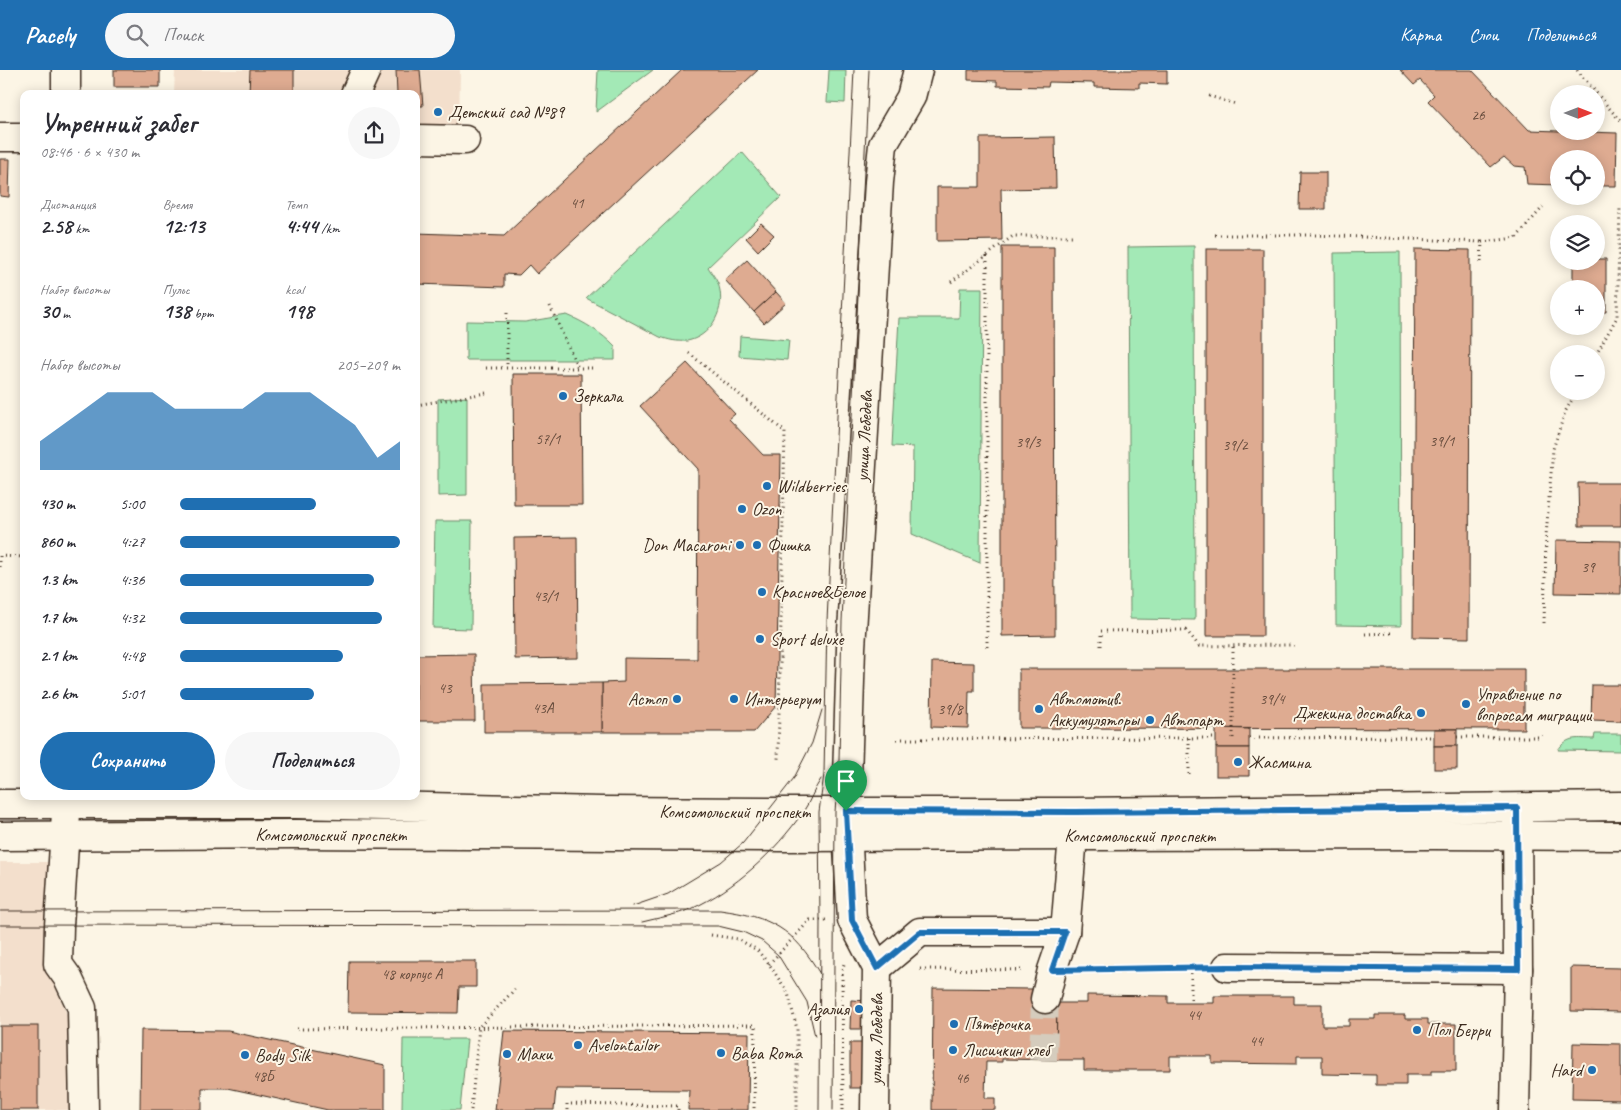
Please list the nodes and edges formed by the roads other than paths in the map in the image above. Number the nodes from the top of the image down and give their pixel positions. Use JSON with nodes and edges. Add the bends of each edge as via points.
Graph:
{"nodes":[{"id":1,"x":66,"y":70,"type":"edge"},
{"id":2,"x":366,"y":70,"type":"edge"},
{"id":3,"x":918,"y":70,"type":"edge"},
{"id":4,"x":66,"y":90,"type":"edge"},
{"id":5,"x":357,"y":90,"type":"edge"},
{"id":6,"x":0,"y":137,"type":"edge"},
{"id":7,"x":20,"y":137,"type":"edge"},
{"id":8,"x":420,"y":139,"type":"edge"},
{"id":9,"x":465,"y":140,"type":"dead end"},
{"id":10,"x":67,"y":800,"type":"edge"},
{"id":11,"x":295,"y":800,"type":"edge"},
{"id":12,"x":0,"y":804,"type":"edge"},
{"id":13,"x":1621,"y":806,"type":"edge"},
{"id":14,"x":1517,"y":808,"type":"junction"},
{"id":15,"x":846,"y":824,"type":"junction"},
{"id":16,"x":1517,"y":835,"type":"junction"},
{"id":17,"x":0,"y":836,"type":"edge"},
{"id":18,"x":65,"y":836,"type":"junction"},
{"id":19,"x":1072,"y":836,"type":"junction"},
{"id":20,"x":1621,"y":836,"type":"edge"},
{"id":21,"x":1065,"y":932,"type":"junction"},
{"id":22,"x":1227,"y":967,"type":"road end"},
{"id":23,"x":877,"y":968,"type":"junction"},
{"id":24,"x":1518,"y":969,"type":"junction"},
{"id":25,"x":1045,"y":999,"type":"tunnel mouth"},
{"id":26,"x":84,"y":1110,"type":"edge"},
{"id":27,"x":875,"y":1110,"type":"edge"},
{"id":28,"x":1516,"y":1110,"type":"edge"}],
"edges":[{"from":1,"to":4,"type":"main road"},
{"from":2,"to":5,"type":"main road"},
{"from":3,"to":15,"type":"main road","name":"улица Лебедева","via":[[911,98],[883,145],[879,182],[852,639]]},
{"from":6,"to":7,"type":"main road"},
{"from":8,"to":9,"type":"main road"},
{"from":10,"to":11,"type":"main road","name":"Комсомольский проспект"},
{"from":10,"to":12,"type":"main road","name":"Комсомольский проспект"},
{"from":10,"to":18,"type":"main road"},
{"from":11,"to":15,"type":"main road","name":"Комсомольский проспект"},
{"from":13,"to":14,"type":"main road","name":"Комсомольский проспект"},
{"from":14,"to":15,"type":"main road","name":"Комсомольский проспект","via":[[1084,812]]},
{"from":14,"to":16,"type":"main road"},
{"from":15,"to":18,"type":"main road","name":"Комсомольский проспект"},
{"from":15,"to":19,"type":"main road","name":"Комсомольский проспект"},
{"from":15,"to":23,"type":"main road","name":"улица Лебедева","via":[[852,920]]},
{"from":16,"to":19,"type":"main road","name":"Комсомольский проспект"},
{"from":16,"to":20,"type":"main road","name":"Комсомольский проспект"},
{"from":16,"to":24,"type":"main road"},
{"from":17,"to":18,"type":"main road","name":"Комсомольский проспект"},
{"from":18,"to":26,"type":"main road","via":[[58,964],[82,1008]]},
{"from":19,"to":21,"type":"main road"},
{"from":21,"to":23,"type":"main road","via":[[920,932]]},
{"from":21,"to":25,"type":"main road"},
{"from":22,"to":24,"type":"main road"},
{"from":23,"to":27,"type":"main road","name":"улица Лебедева"},
{"from":24,"to":28,"type":"main road"}]}
